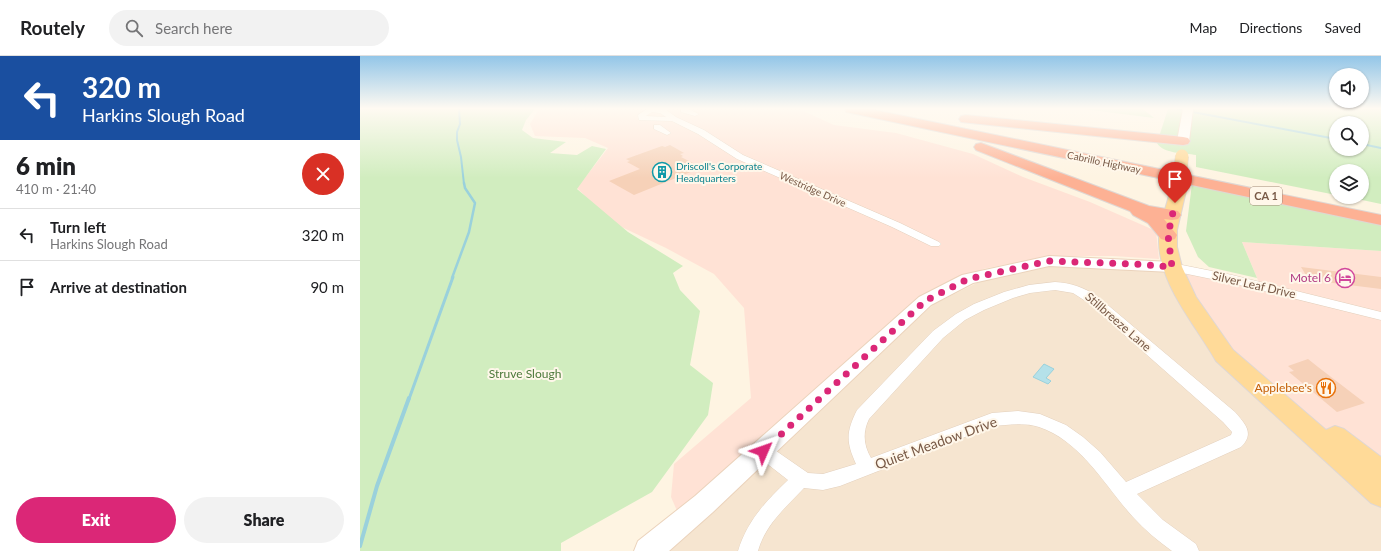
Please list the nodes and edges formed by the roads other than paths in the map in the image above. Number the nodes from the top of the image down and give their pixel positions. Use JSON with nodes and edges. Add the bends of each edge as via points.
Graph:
{"nodes":[{"id":1,"x":701,"y":132,"type":"edge"},
{"id":2,"x":927,"y":132,"type":"edge"},
{"id":3,"x":961,"y":132,"type":"edge"},
{"id":4,"x":1003,"y":132,"type":"edge"},
{"id":5,"x":1123,"y":132,"type":"edge"},
{"id":6,"x":1185,"y":132,"type":"edge"},
{"id":7,"x":1184,"y":136,"type":"junction"},
{"id":8,"x":1051,"y":175,"type":"junction"},
{"id":9,"x":1381,"y":209,"type":"edge"},
{"id":10,"x":1172,"y":215,"type":"junction"},
{"id":11,"x":1381,"y":220,"type":"edge"},
{"id":12,"x":1168,"y":235,"type":"junction"},
{"id":13,"x":935,"y":244,"type":"dead end"},
{"id":14,"x":1172,"y":267,"type":"junction"},
{"id":15,"x":1381,"y":316,"type":"edge"},
{"id":16,"x":1220,"y":346,"type":"junction"},
{"id":17,"x":763,"y":451,"type":"junction"},
{"id":18,"x":867,"y":468,"type":"junction"},
{"id":19,"x":1381,"y":472,"type":"edge"},
{"id":20,"x":801,"y":479,"type":"junction"},
{"id":21,"x":1124,"y":492,"type":"junction"},
{"id":22,"x":1381,"y":494,"type":"edge"},
{"id":23,"x":1177,"y":548,"type":"edge"},
{"id":24,"x":648,"y":551,"type":"edge"},
{"id":25,"x":748,"y":551,"type":"edge"}],
"edges":[{"from":1,"to":13,"type":"street","name":"Westridge Drive","via":[[740,157]]},
{"from":2,"to":8,"type":"highway","via":[[972,144]]},
{"from":3,"to":11,"type":"highway","name":"Cabrillo Highway","number":"CA 1"},
{"from":4,"to":9,"type":"highway","name":"Cabrillo Highway","number":"CA 1"},
{"from":5,"to":7,"type":"highway"},
{"from":6,"to":7,"type":"main road"},
{"from":7,"to":10,"type":"main road","bridge":true,"via":[[1178,191]]},
{"from":8,"to":10,"type":"highway","via":[[1145,211]]},
{"from":8,"to":12,"type":"highway","via":[[1140,212],[1154,220]]},
{"from":10,"to":12,"type":"main road"},
{"from":12,"to":14,"type":"main road"},
{"from":14,"to":15,"type":"street","name":"Silver Leaf Drive","via":[[1232,279]]},
{"from":14,"to":16,"type":"main road","via":[[1197,315]]},
{"from":14,"to":17,"type":"main road","via":[[1049,261],[968,279],[925,301]]},
{"from":16,"to":19,"type":"main road","via":[[1236,351],[1345,446]]},
{"from":16,"to":22,"type":"main road","via":[[1224,355]]},
{"from":17,"to":20,"type":"street","name":"Quiet Meadow Drive"},
{"from":17,"to":24,"type":"main road"},
{"from":18,"to":20,"type":"street","name":"Quiet Meadow Drive","via":[[830,481]]},
{"from":18,"to":21,"type":"street","name":"Quiet Meadow Drive","via":[[992,420],[1021,418],[1050,425],[1078,440]]},
{"from":18,"to":21,"type":"street","name":"Stillbreeze Lane","via":[[856,445],[856,432],[863,414],[936,336],[952,322],[989,301],[1027,290],[1060,286],[1078,289],[1097,303],[1229,417],[1240,430],[1239,438],[1235,442]]},
{"from":20,"to":25,"type":"street","via":[[762,521]]},
{"from":21,"to":23,"type":"street","name":"Quiet Meadow Drive"}]}
